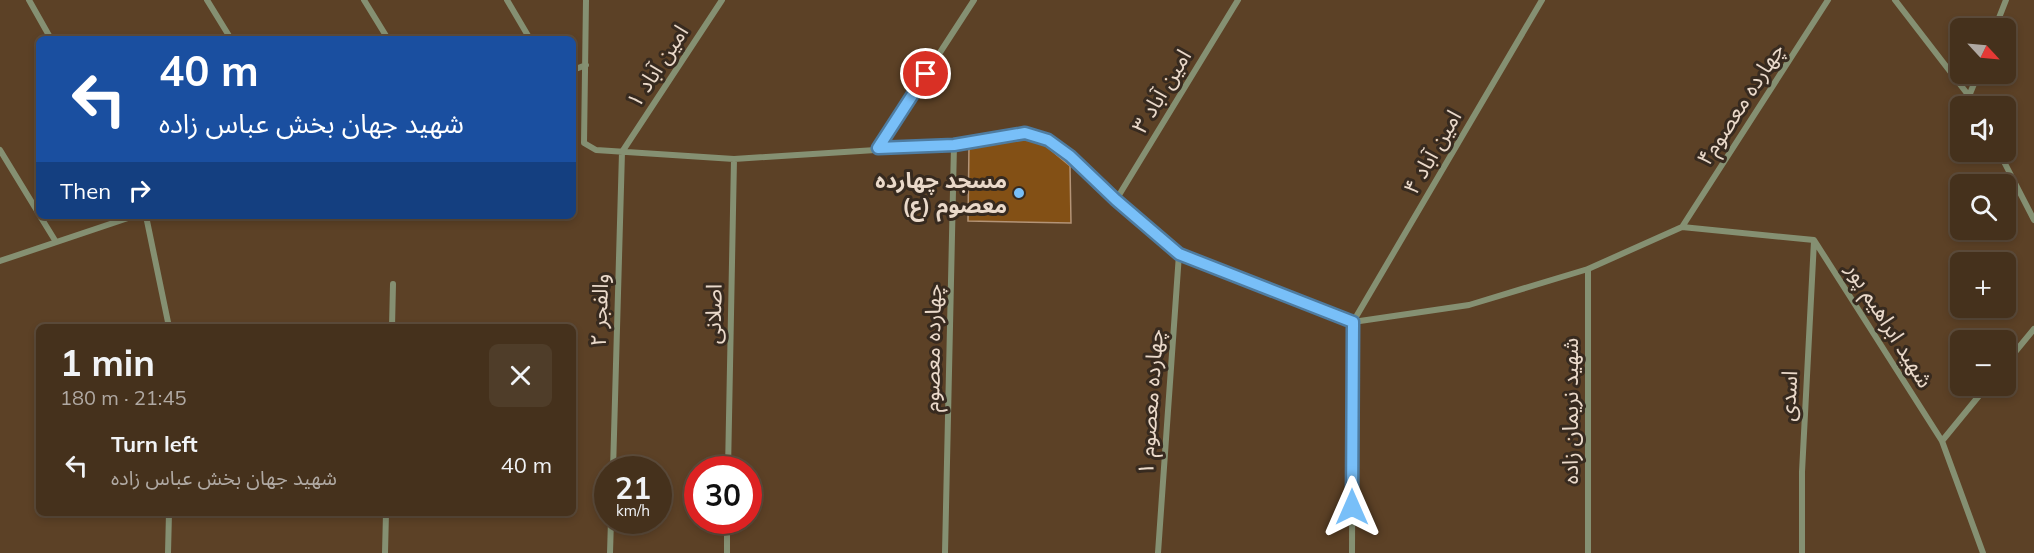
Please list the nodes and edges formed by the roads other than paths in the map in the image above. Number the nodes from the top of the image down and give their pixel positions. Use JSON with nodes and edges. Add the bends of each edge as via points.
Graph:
{"nodes":[{"id":1,"x":29,"y":0,"type":"edge"},
{"id":2,"x":207,"y":0,"type":"edge"},
{"id":3,"x":364,"y":0,"type":"edge"},
{"id":4,"x":507,"y":0,"type":"edge"},
{"id":5,"x":586,"y":0,"type":"edge"},
{"id":6,"x":722,"y":0,"type":"edge"},
{"id":7,"x":974,"y":0,"type":"edge"},
{"id":8,"x":1238,"y":0,"type":"edge"},
{"id":9,"x":1542,"y":0,"type":"edge"},
{"id":10,"x":1828,"y":0,"type":"edge"},
{"id":11,"x":1896,"y":0,"type":"edge"},
{"id":12,"x":2006,"y":0,"type":"edge"},
{"id":13,"x":1999,"y":18,"type":"edge"},
{"id":14,"x":49,"y":36,"type":"edge"},
{"id":15,"x":229,"y":36,"type":"edge"},
{"id":16,"x":386,"y":36,"type":"edge"},
{"id":17,"x":529,"y":36,"type":"edge"},
{"id":18,"x":586,"y":65,"type":"junction"},
{"id":19,"x":576,"y":69,"type":"edge"},
{"id":20,"x":1974,"y":84,"type":"edge"},
{"id":21,"x":1969,"y":96,"type":"joint"},
{"id":22,"x":954,"y":145,"type":"junction"},
{"id":23,"x":878,"y":148,"type":"junction"},
{"id":24,"x":0,"y":150,"type":"edge"},
{"id":25,"x":622,"y":152,"type":"junction"},
{"id":26,"x":734,"y":159,"type":"junction"},
{"id":27,"x":2003,"y":162,"type":"edge"},
{"id":28,"x":1116,"y":200,"type":"junction"},
{"id":29,"x":36,"y":208,"type":"edge"},
{"id":30,"x":42,"y":219,"type":"edge"},
{"id":31,"x":125,"y":219,"type":"edge"},
{"id":32,"x":147,"y":219,"type":"edge"},
{"id":33,"x":2034,"y":219,"type":"edge"},
{"id":34,"x":1682,"y":227,"type":"junction"},
{"id":35,"x":1814,"y":240,"type":"junction"},
{"id":36,"x":56,"y":242,"type":"junction"},
{"id":37,"x":1179,"y":254,"type":"junction"},
{"id":38,"x":0,"y":261,"type":"edge"},
{"id":39,"x":1588,"y":268,"type":"junction"},
{"id":40,"x":393,"y":284,"type":"dead end"},
{"id":41,"x":1353,"y":322,"type":"junction"},
{"id":42,"x":168,"y":324,"type":"edge"},
{"id":43,"x":392,"y":324,"type":"edge"},
{"id":44,"x":2034,"y":329,"type":"edge"},
{"id":45,"x":2016,"y":351,"type":"edge"},
{"id":46,"x":1979,"y":396,"type":"edge"},
{"id":47,"x":1942,"y":441,"type":"junction"},
{"id":48,"x":613,"y":456,"type":"edge"},
{"id":49,"x":728,"y":456,"type":"edge"},
{"id":50,"x":168,"y":516,"type":"edge"},
{"id":51,"x":386,"y":516,"type":"edge"},
{"id":52,"x":611,"y":534,"type":"edge"},
{"id":53,"x":727,"y":534,"type":"edge"},
{"id":54,"x":168,"y":553,"type":"edge"},
{"id":55,"x":385,"y":553,"type":"edge"},
{"id":56,"x":610,"y":553,"type":"edge"},
{"id":57,"x":727,"y":553,"type":"edge"},
{"id":58,"x":945,"y":553,"type":"edge"},
{"id":59,"x":1158,"y":553,"type":"edge"},
{"id":60,"x":1352,"y":553,"type":"edge"},
{"id":61,"x":1588,"y":553,"type":"edge"},
{"id":62,"x":1802,"y":553,"type":"edge"},
{"id":63,"x":1983,"y":553,"type":"edge"}],
"edges":[{"from":1,"to":14,"type":"street"},
{"from":2,"to":15,"type":"street"},
{"from":3,"to":16,"type":"street"},
{"from":4,"to":17,"type":"street"},
{"from":5,"to":18,"type":"street"},
{"from":6,"to":25,"type":"street","name":"۱ امین آباد"},
{"from":7,"to":23,"type":"street"},
{"from":8,"to":28,"type":"street","name":"۳ امین آباد"},
{"from":9,"to":41,"type":"street","name":"۴ امین آباد"},
{"from":10,"to":34,"type":"street","name":"چهارده معصوم۴"},
{"from":11,"to":21,"type":"street"},
{"from":12,"to":13,"type":"street"},
{"from":18,"to":19,"type":"street"},
{"from":18,"to":25,"type":"street","via":[[584,143],[596,150]]},
{"from":20,"to":21,"type":"street"},
{"from":22,"to":23,"type":"street"},
{"from":22,"to":28,"type":"street","via":[[1025,133],[1048,140]]},
{"from":22,"to":58,"type":"street","name":"چهارده معصوم"},
{"from":23,"to":26,"type":"street"},
{"from":24,"to":29,"type":"street"},
{"from":25,"to":26,"type":"street"},
{"from":25,"to":48,"type":"street","name":"والفجر ۲"},
{"from":26,"to":49,"type":"street","name":"اصلانی"},
{"from":27,"to":33,"type":"street"},
{"from":28,"to":37,"type":"street"},
{"from":30,"to":36,"type":"street"},
{"from":31,"to":36,"type":"street"},
{"from":32,"to":42,"type":"street"},
{"from":34,"to":35,"type":"street"},
{"from":34,"to":39,"type":"street"},
{"from":35,"to":47,"type":"street","name":"شهید ابراهیم پور"},
{"from":35,"to":62,"type":"street","name":"اسدی","via":[[1802,472]]},
{"from":36,"to":38,"type":"street"},
{"from":37,"to":41,"type":"street"},
{"from":37,"to":59,"type":"street","name":"چهارده معصوم ۱"},
{"from":39,"to":41,"type":"street","via":[[1469,305]]},
{"from":39,"to":61,"type":"street","name":"شهید نریمان زاده"},
{"from":40,"to":43,"type":"street"},
{"from":41,"to":60,"type":"street"},
{"from":44,"to":45,"type":"street"},
{"from":46,"to":47,"type":"street"},
{"from":47,"to":63,"type":"street","name":"شهید ابراهیم پور"},
{"from":50,"to":54,"type":"street"},
{"from":51,"to":55,"type":"street"},
{"from":52,"to":56,"type":"street"},
{"from":53,"to":57,"type":"street"}]}
